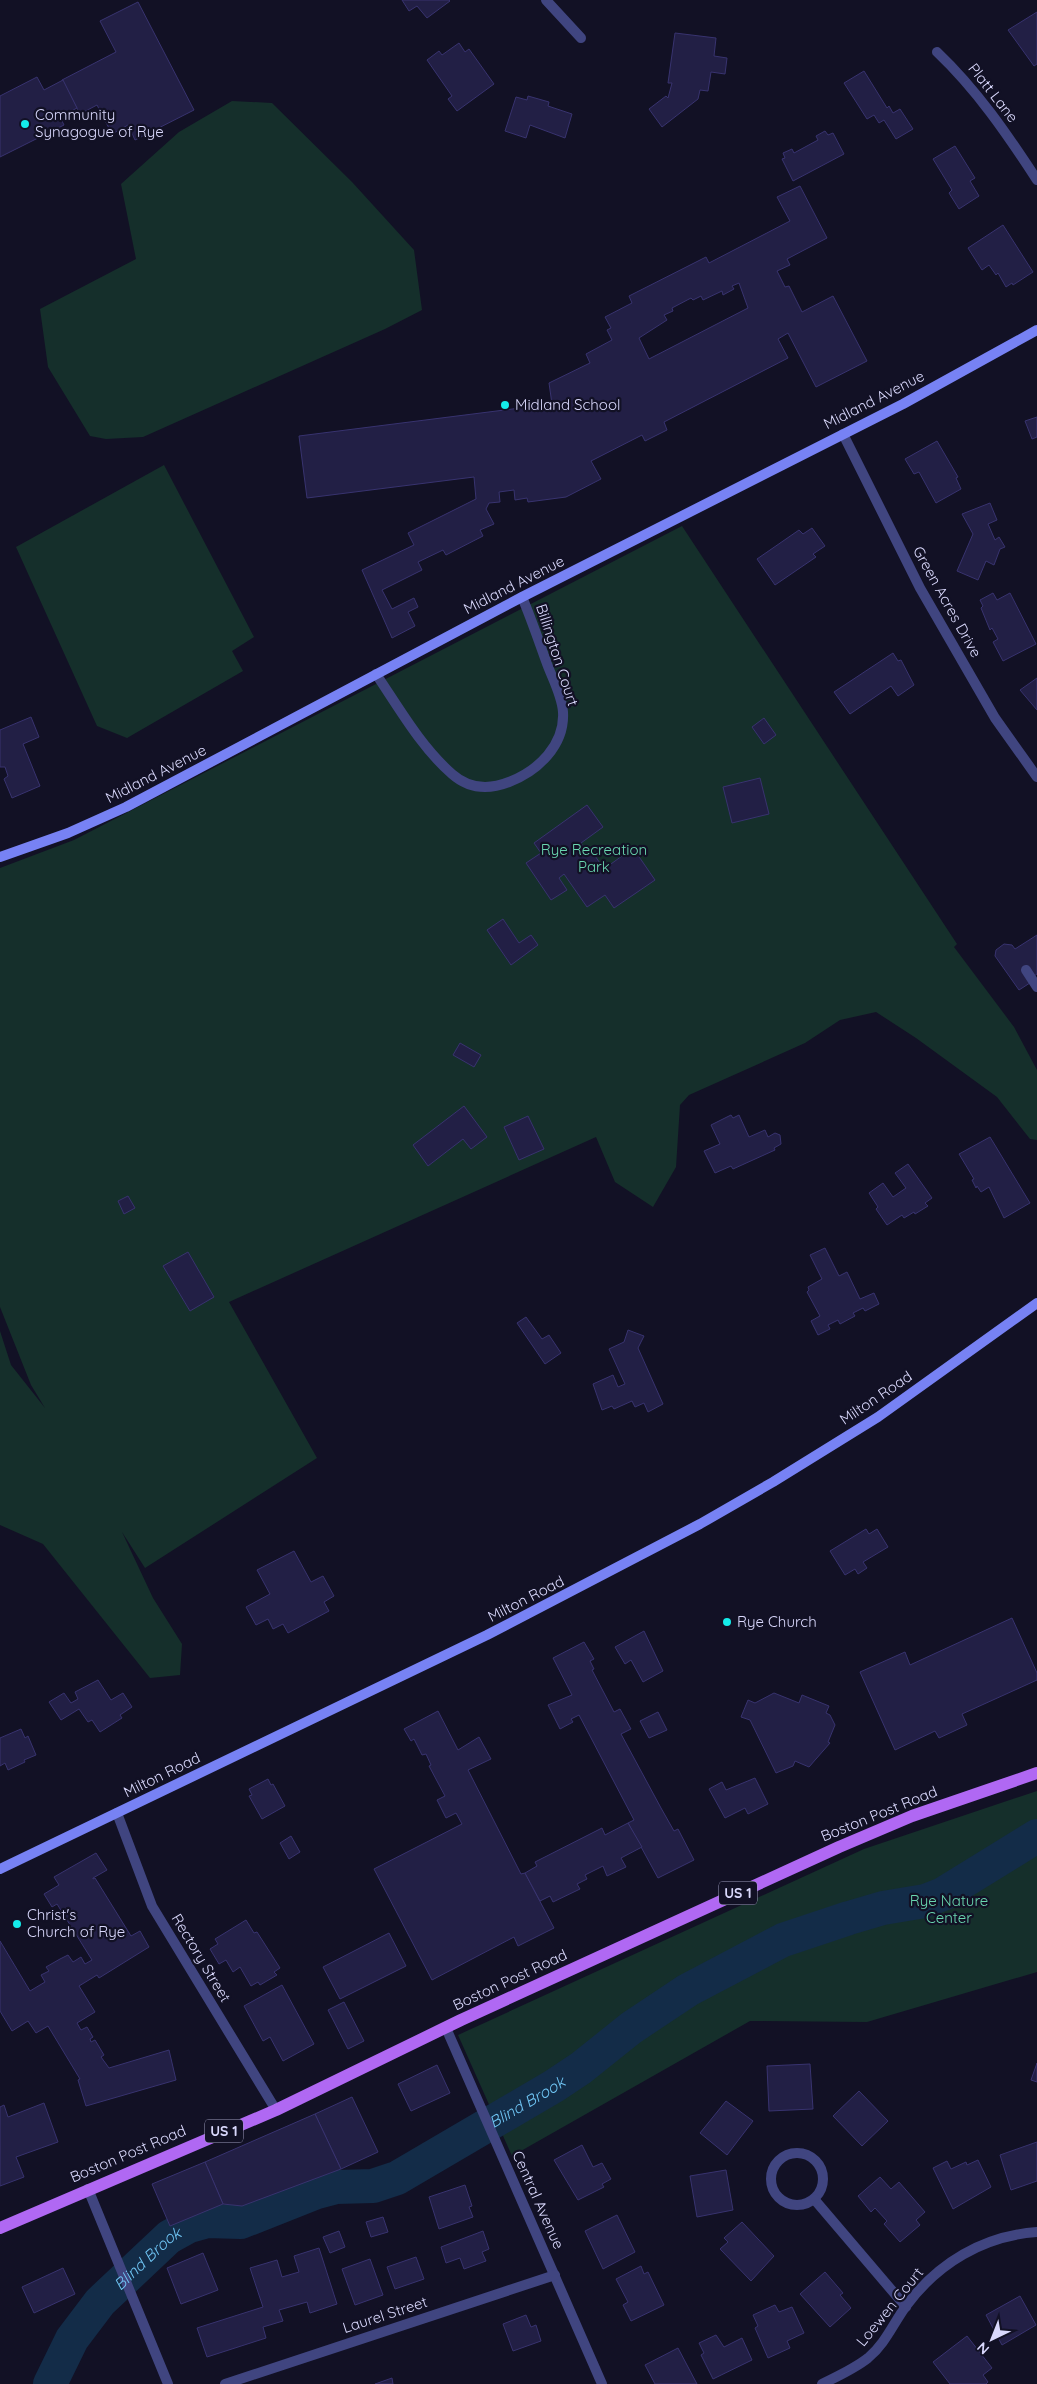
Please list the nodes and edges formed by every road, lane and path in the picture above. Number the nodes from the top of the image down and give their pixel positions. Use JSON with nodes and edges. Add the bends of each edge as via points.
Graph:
{"nodes":[{"id":1,"x":546,"y":0,"type":"edge"},
{"id":2,"x":581,"y":38,"type":"dead end"},
{"id":3,"x":937,"y":52,"type":"dead end"},
{"id":4,"x":1037,"y":180,"type":"edge"},
{"id":5,"x":1037,"y":330,"type":"edge"},
{"id":6,"x":843,"y":434,"type":"junction"},
{"id":7,"x":522,"y":597,"type":"junction"},
{"id":8,"x":376,"y":674,"type":"junction"},
{"id":9,"x":1037,"y":777,"type":"edge"},
{"id":10,"x":0,"y":857,"type":"edge"},
{"id":11,"x":1026,"y":970,"type":"dead end"},
{"id":12,"x":1037,"y":987,"type":"edge"},
{"id":13,"x":1037,"y":1304,"type":"edge"},
{"id":14,"x":1037,"y":1773,"type":"edge"},
{"id":15,"x":117,"y":1813,"type":"junction"},
{"id":16,"x":0,"y":1869,"type":"edge"},
{"id":17,"x":446,"y":2028,"type":"junction"},
{"id":18,"x":276,"y":2110,"type":"junction"},
{"id":19,"x":88,"y":2188,"type":"junction"},
{"id":20,"x":814,"y":2199,"type":"junction"},
{"id":21,"x":0,"y":2228,"type":"edge"},
{"id":22,"x":1037,"y":2232,"type":"edge"},
{"id":23,"x":555,"y":2275,"type":"junction"},
{"id":24,"x":906,"y":2306,"type":"junction"},
{"id":25,"x":168,"y":2384,"type":"edge"},
{"id":26,"x":225,"y":2384,"type":"edge"},
{"id":27,"x":602,"y":2384,"type":"edge"},
{"id":28,"x":822,"y":2384,"type":"edge"}],
"edges":[{"from":1,"to":2,"type":"street"},
{"from":3,"to":4,"type":"street","name":"Platt Lane","via":[[994,115]]},
{"from":5,"to":6,"type":"street","name":"Midland Avenue"},
{"from":6,"to":7,"type":"street","name":"Midland Avenue"},
{"from":6,"to":9,"type":"street","name":"Green Acres Drive","via":[[920,588],[995,718]]},
{"from":7,"to":8,"type":"street","name":"Midland Avenue"},
{"from":7,"to":8,"type":"street","name":"Billington Court","via":[[563,711],[554,750],[519,778],[497,787],[482,788],[453,775],[422,740]]},
{"from":8,"to":10,"type":"street","name":"Midland Avenue","via":[[126,807],[68,833]]},
{"from":11,"to":12,"type":"street"},
{"from":13,"to":15,"type":"street","name":"Milton Road","via":[[878,1417],[700,1524],[507,1625]]},
{"from":14,"to":17,"type":"main road","name":"Boston Post Road","number":"US 1","via":[[876,1830]]},
{"from":15,"to":16,"type":"street","name":"Milton Road"},
{"from":15,"to":18,"type":"street","name":"Rectory Street","via":[[152,1906]]},
{"from":17,"to":18,"type":"main road","name":"Boston Post Road","number":"US 1"},
{"from":17,"to":23,"type":"street","name":"Central Avenue"},
{"from":18,"to":19,"type":"main road","name":"Boston Post Road","number":"US 1"},
{"from":19,"to":21,"type":"main road","name":"Boston Post Road","number":"US 1"},
{"from":19,"to":25,"type":"street"},
{"from":20,"to":20,"type":"street","via":[[823,2184],[818,2163],[811,2157],[794,2153],[782,2157],[770,2178],[772,2190],[778,2198],[797,2206]]},
{"from":20,"to":24,"type":"street"},
{"from":22,"to":24,"type":"street","name":"Loewen Court","via":[[1011,2236],[966,2251],[944,2266]]},
{"from":23,"to":26,"type":"street","name":"Laurel Street"},
{"from":23,"to":27,"type":"street","name":"Central Avenue"},
{"from":24,"to":28,"type":"street","name":"Loewen Court","via":[[884,2343],[869,2358]]}]}
